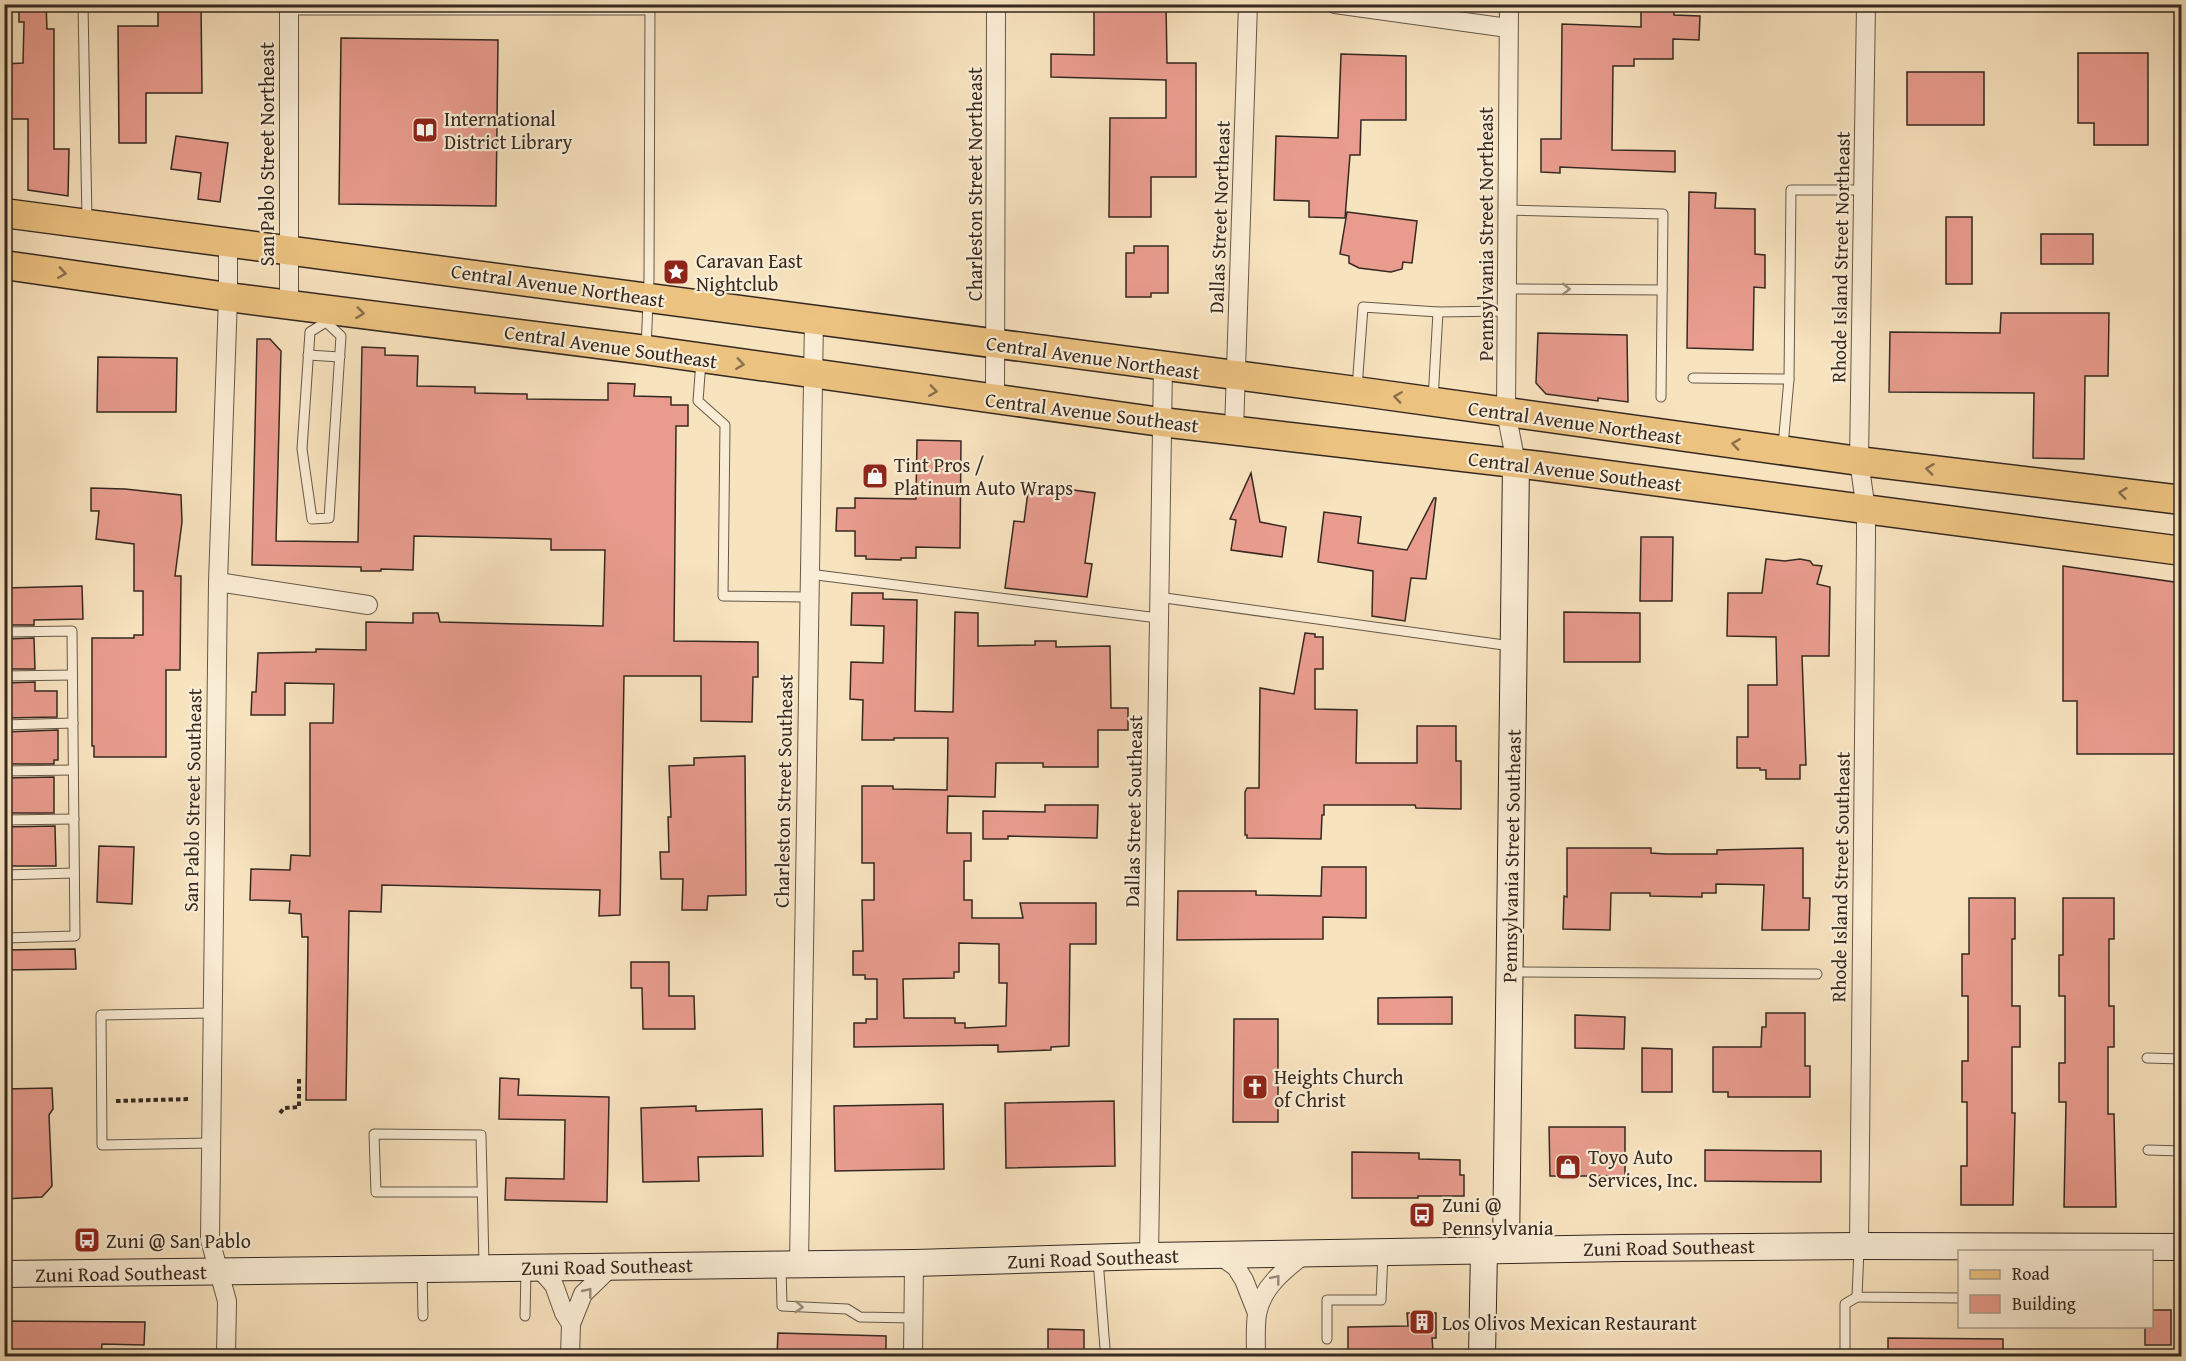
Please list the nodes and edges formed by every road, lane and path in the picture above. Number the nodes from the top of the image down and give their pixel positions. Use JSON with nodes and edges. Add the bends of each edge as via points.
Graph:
{"nodes":[{"id":1,"x":83,"y":4,"type":"edge"},
{"id":2,"x":996,"y":4,"type":"edge"},
{"id":3,"x":1248,"y":4,"type":"edge"},
{"id":4,"x":1335,"y":4,"type":"edge"},
{"id":5,"x":1509,"y":4,"type":"edge"},
{"id":6,"x":1866,"y":4,"type":"edge"},
{"id":7,"x":289,"y":7,"type":"edge"},
{"id":8,"x":650,"y":7,"type":"edge"},
{"id":9,"x":1508,"y":28,"type":"junction"},
{"id":10,"x":1863,"y":190,"type":"junction"},
{"id":11,"x":1508,"y":210,"type":"junction"},
{"id":12,"x":4,"y":213,"type":"edge"},
{"id":13,"x":87,"y":224,"type":"junction"},
{"id":14,"x":228,"y":242,"type":"junction"},
{"id":15,"x":289,"y":249,"type":"junction"},
{"id":16,"x":4,"y":265,"type":"edge"},
{"id":17,"x":1507,"y":289,"type":"junction"},
{"id":18,"x":1662,"y":290,"type":"junction"},
{"id":19,"x":228,"y":297,"type":"junction"},
{"id":20,"x":649,"y":297,"type":"junction"},
{"id":21,"x":289,"y":304,"type":"junction"},
{"id":22,"x":1507,"y":311,"type":"junction"},
{"id":23,"x":1438,"y":312,"type":"junction"},
{"id":24,"x":327,"y":315,"type":"junction"},
{"id":25,"x":814,"y":319,"type":"junction"},
{"id":26,"x":995,"y":344,"type":"junction"},
{"id":27,"x":646,"y":350,"type":"junction"},
{"id":28,"x":308,"y":355,"type":"junction"},
{"id":29,"x":340,"y":357,"type":"junction"},
{"id":30,"x":702,"y":358,"type":"junction"},
{"id":31,"x":1162,"y":366,"type":"junction"},
{"id":32,"x":812,"y":374,"type":"junction"},
{"id":33,"x":1238,"y":376,"type":"junction"},
{"id":34,"x":1694,"y":378,"type":"dead end"},
{"id":35,"x":1789,"y":379,"type":"junction"},
{"id":36,"x":1356,"y":391,"type":"junction"},
{"id":37,"x":1661,"y":397,"type":"dead end"},
{"id":38,"x":995,"y":400,"type":"junction"},
{"id":39,"x":1433,"y":402,"type":"junction"},
{"id":40,"x":1506,"y":412,"type":"junction"},
{"id":41,"x":1161,"y":422,"type":"junction"},
{"id":42,"x":1234,"y":430,"type":"junction"},
{"id":43,"x":1782,"y":450,"type":"junction"},
{"id":44,"x":1859,"y":461,"type":"junction"},
{"id":45,"x":1515,"y":463,"type":"junction"},
{"id":46,"x":2181,"y":500,"type":"edge"},
{"id":47,"x":1866,"y":510,"type":"junction"},
{"id":48,"x":2181,"y":551,"type":"edge"},
{"id":49,"x":809,"y":574,"type":"junction"},
{"id":50,"x":218,"y":582,"type":"junction"},
{"id":51,"x":808,"y":597,"type":"junction"},
{"id":52,"x":1158,"y":597,"type":"junction"},
{"id":53,"x":368,"y":606,"type":"dead end"},
{"id":54,"x":1158,"y":618,"type":"junction"},
{"id":55,"x":4,"y":632,"type":"edge"},
{"id":56,"x":1513,"y":646,"type":"junction"},
{"id":57,"x":72,"y":675,"type":"junction"},
{"id":58,"x":4,"y":676,"type":"edge"},
{"id":59,"x":73,"y":723,"type":"junction"},
{"id":60,"x":4,"y":725,"type":"edge"},
{"id":61,"x":73,"y":770,"type":"junction"},
{"id":62,"x":4,"y":771,"type":"edge"},
{"id":63,"x":74,"y":819,"type":"junction"},
{"id":64,"x":4,"y":820,"type":"edge"},
{"id":65,"x":74,"y":873,"type":"junction"},
{"id":66,"x":4,"y":875,"type":"edge"},
{"id":67,"x":4,"y":938,"type":"edge"},
{"id":68,"x":1509,"y":972,"type":"junction"},
{"id":69,"x":1817,"y":974,"type":"dead end"},
{"id":70,"x":212,"y":1013,"type":"junction"},
{"id":71,"x":2147,"y":1058,"type":"dead end"},
{"id":72,"x":2181,"y":1059,"type":"edge"},
{"id":73,"x":299,"y":1079,"type":"dead end"},
{"id":74,"x":190,"y":1099,"type":"dead end"},
{"id":75,"x":115,"y":1101,"type":"dead end"},
{"id":76,"x":280,"y":1113,"type":"dead end"},
{"id":77,"x":211,"y":1143,"type":"junction"},
{"id":78,"x":2148,"y":1150,"type":"dead end"},
{"id":79,"x":2181,"y":1151,"type":"edge"},
{"id":80,"x":482,"y":1192,"type":"junction"},
{"id":81,"x":1859,"y":1245,"type":"junction"},
{"id":82,"x":2181,"y":1246,"type":"edge"},
{"id":83,"x":2105,"y":1249,"type":"edge"},
{"id":84,"x":1495,"y":1250,"type":"junction"},
{"id":85,"x":1383,"y":1252,"type":"junction"},
{"id":86,"x":1305,"y":1253,"type":"junction"},
{"id":87,"x":1219,"y":1255,"type":"junction"},
{"id":88,"x":1149,"y":1256,"type":"junction"},
{"id":89,"x":1097,"y":1258,"type":"junction"},
{"id":90,"x":914,"y":1263,"type":"junction"},
{"id":91,"x":790,"y":1264,"type":"junction"},
{"id":92,"x":612,"y":1266,"type":"junction"},
{"id":93,"x":532,"y":1267,"type":"junction"},
{"id":94,"x":484,"y":1268,"type":"junction"},
{"id":95,"x":422,"y":1269,"type":"junction"},
{"id":96,"x":219,"y":1272,"type":"junction"},
{"id":97,"x":4,"y":1274,"type":"edge"},
{"id":98,"x":1857,"y":1297,"type":"junction"},
{"id":99,"x":1958,"y":1298,"type":"edge"},
{"id":100,"x":1257,"y":1313,"type":"junction"},
{"id":101,"x":525,"y":1316,"type":"dead end"},
{"id":102,"x":423,"y":1317,"type":"dead end"},
{"id":103,"x":913,"y":1318,"type":"junction"},
{"id":104,"x":571,"y":1324,"type":"junction"},
{"id":105,"x":1327,"y":1340,"type":"dead end"},
{"id":106,"x":1105,"y":1348,"type":"dead end"},
{"id":107,"x":226,"y":1356,"type":"edge"},
{"id":108,"x":570,"y":1356,"type":"edge"},
{"id":109,"x":913,"y":1356,"type":"edge"},
{"id":110,"x":1256,"y":1356,"type":"edge"},
{"id":111,"x":1482,"y":1356,"type":"edge"},
{"id":112,"x":1845,"y":1356,"type":"edge"}],
"edges":[{"from":1,"to":13,"type":"lane"},
{"from":2,"to":26,"type":"street","name":"Charleston Street Northeast"},
{"from":3,"to":33,"type":"street","name":"Dallas Street Northeast"},
{"from":4,"to":9,"type":"street"},
{"from":5,"to":9,"type":"street","name":"Pennsylvania Street Northeast"},
{"from":6,"to":10,"type":"street","name":"Rhode Island Street Northeast"},
{"from":7,"to":8,"type":"lane"},
{"from":7,"to":15,"type":"street","name":"San Pablo Street Northeast"},
{"from":8,"to":20,"type":"lane"},
{"from":9,"to":11,"type":"street","name":"Pennsylvania Street Northeast"},
{"from":10,"to":35,"type":"lane","via":[[1791,190]]},
{"from":10,"to":44,"type":"street","name":"Rhode Island Street Northeast"},
{"from":11,"to":17,"type":"street","name":"Pennsylvania Street Northeast"},
{"from":11,"to":18,"type":"lane","via":[[1663,213]]},
{"from":12,"to":13,"type":"main road","name":"Central Avenue Northeast"},
{"from":13,"to":14,"type":"main road","name":"Central Avenue Northeast"},
{"from":14,"to":15,"type":"main road","name":"Central Avenue Northeast"},
{"from":14,"to":19,"type":"street","name":"San Pablo Street Southeast"},
{"from":15,"to":20,"type":"main road","name":"Central Avenue Northeast"},
{"from":15,"to":21,"type":"street","name":"San Pablo Street Northeast"},
{"from":16,"to":19,"type":"main road","name":"Central Avenue Southeast","one_way":true},
{"from":17,"to":18,"type":"lane","one_way":true},
{"from":17,"to":22,"type":"street","name":"Pennsylvania Street Northeast"},
{"from":18,"to":37,"type":"lane"},
{"from":19,"to":21,"type":"main road","name":"Central Avenue Southeast"},
{"from":19,"to":50,"type":"street","name":"San Pablo Street Southeast"},
{"from":20,"to":25,"type":"main road","name":"Central Avenue Northeast"},
{"from":20,"to":27,"type":"lane"},
{"from":21,"to":24,"type":"main road","name":"Central Avenue Southeast"},
{"from":22,"to":23,"type":"lane"},
{"from":22,"to":40,"type":"street","name":"Pennsylvania Street Northeast"},
{"from":23,"to":36,"type":"lane","via":[[1363,307]]},
{"from":23,"to":39,"type":"lane"},
{"from":24,"to":27,"type":"main road","name":"Central Avenue Southeast","one_way":true},
{"from":24,"to":28,"type":"lane","via":[[310,332]]},
{"from":24,"to":29,"type":"lane","via":[[341,336]]},
{"from":25,"to":26,"type":"main road","name":"Central Avenue Northeast"},
{"from":25,"to":32,"type":"street","name":"Charleston Street Southeast"},
{"from":26,"to":31,"type":"main road","name":"Central Avenue Northeast"},
{"from":26,"to":38,"type":"street","name":"Charleston Street Northeast"},
{"from":27,"to":30,"type":"main road","name":"Central Avenue Southeast"},
{"from":28,"to":29,"type":"lane"},
{"from":28,"to":29,"type":"lane","via":[[302,449],[312,519],[328,518]]},
{"from":30,"to":32,"type":"main road","name":"Central Avenue Southeast","one_way":true},
{"from":30,"to":51,"type":"lane","via":[[698,401],[724,424],[723,596]]},
{"from":31,"to":33,"type":"main road","name":"Central Avenue Northeast"},
{"from":31,"to":41,"type":"street","name":"Dallas Street Southeast"},
{"from":32,"to":38,"type":"main road","name":"Central Avenue Southeast","one_way":true},
{"from":32,"to":49,"type":"street","name":"Charleston Street Southeast"},
{"from":33,"to":36,"type":"main road","name":"Central Avenue Northeast"},
{"from":33,"to":42,"type":"street","name":"Dallas Street Northeast"},
{"from":34,"to":35,"type":"lane"},
{"from":35,"to":43,"type":"lane"},
{"from":39,"to":36,"type":"main road","name":"Central Avenue Northeast","one_way":true},
{"from":38,"to":41,"type":"main road","name":"Central Avenue Southeast"},
{"from":39,"to":40,"type":"main road","name":"Central Avenue Northeast"},
{"from":43,"to":40,"type":"main road","name":"Central Avenue Northeast","one_way":true},
{"from":40,"to":45,"type":"street","name":"Pennsylvania Street Northeast"},
{"from":41,"to":42,"type":"main road","name":"Central Avenue Southeast"},
{"from":41,"to":52,"type":"street","name":"Dallas Street Southeast"},
{"from":42,"to":45,"type":"main road","name":"Central Avenue Southeast"},
{"from":43,"to":44,"type":"main road","name":"Central Avenue Northeast"},
{"from":46,"to":44,"type":"main road","name":"Central Avenue Northeast","one_way":true},
{"from":44,"to":47,"type":"street","name":"Rhode Island Street Northeast"},
{"from":45,"to":47,"type":"main road","name":"Central Avenue Southeast"},
{"from":45,"to":56,"type":"street","name":"Pennsylvania Street Southeast"},
{"from":47,"to":48,"type":"main road","name":"Central Avenue Southeast"},
{"from":47,"to":81,"type":"street","name":"Rhode Island Street Southeast"},
{"from":49,"to":51,"type":"street","name":"Charleston Street Southeast"},
{"from":49,"to":54,"type":"lane"},
{"from":50,"to":53,"type":"street"},
{"from":50,"to":70,"type":"street","name":"San Pablo Street Southeast"},
{"from":51,"to":91,"type":"street","name":"Charleston Street Southeast"},
{"from":52,"to":54,"type":"street","name":"Dallas Street Southeast"},
{"from":52,"to":56,"type":"lane"},
{"from":54,"to":88,"type":"street","name":"Dallas Street Southeast"},
{"from":55,"to":57,"type":"lane","via":[[72,631]]},
{"from":56,"to":68,"type":"street","name":"Pennsylvania Street Southeast"},
{"from":57,"to":58,"type":"lane"},
{"from":57,"to":59,"type":"lane"},
{"from":59,"to":60,"type":"lane"},
{"from":59,"to":61,"type":"lane"},
{"from":61,"to":62,"type":"lane"},
{"from":61,"to":63,"type":"lane"},
{"from":63,"to":64,"type":"lane"},
{"from":63,"to":65,"type":"lane"},
{"from":65,"to":66,"type":"lane"},
{"from":65,"to":67,"type":"lane","via":[[75,936]]},
{"from":68,"to":69,"type":"lane"},
{"from":68,"to":84,"type":"street","name":"Pennsylvania Street Southeast"},
{"from":70,"to":77,"type":"street","name":"San Pablo Street Southeast"},
{"from":70,"to":77,"type":"lane","via":[[100,1015],[102,1145]]},
{"from":71,"to":72,"type":"lane"},
{"from":73,"to":76,"type":"path","via":[[299,1107],[284,1108]]},
{"from":74,"to":75,"type":"path"},
{"from":77,"to":96,"type":"street","name":"San Pablo Street Southeast","via":[[210,1240]]},
{"from":78,"to":79,"type":"lane"},
{"from":80,"to":80,"type":"lane","via":[[481,1135],[374,1134],[376,1192]]},
{"from":80,"to":94,"type":"lane"},
{"from":81,"to":83,"type":"street","name":"Zuni Road Southeast"},
{"from":81,"to":84,"type":"street","name":"Zuni Road Southeast"},
{"from":81,"to":98,"type":"lane"},
{"from":82,"to":83,"type":"street","name":"Zuni Road Southeast"},
{"from":84,"to":85,"type":"street","name":"Zuni Road Southeast"},
{"from":84,"to":111,"type":"street","name":"Pennsylvania Street Southeast"},
{"from":85,"to":86,"type":"street","name":"Zuni Road Southeast"},
{"from":85,"to":105,"type":"lane","via":[[1381,1300],[1327,1300]]},
{"from":86,"to":87,"type":"street","name":"Zuni Road Southeast"},
{"from":100,"to":86,"type":"street","one_way":true,"via":[[1273,1282]]},
{"from":87,"to":88,"type":"street","name":"Zuni Road Southeast"},
{"from":87,"to":100,"type":"street","via":[[1236,1267]]},
{"from":88,"to":89,"type":"street","name":"Zuni Road Southeast"},
{"from":89,"to":90,"type":"street","name":"Zuni Road Southeast"},
{"from":89,"to":106,"type":"lane"},
{"from":90,"to":91,"type":"street","name":"Zuni Road Southeast"},
{"from":90,"to":103,"type":"street"},
{"from":91,"to":92,"type":"street","name":"Zuni Road Southeast"},
{"from":91,"to":103,"type":"lane","one_way":true,"via":[[782,1306],[847,1310],[860,1317]]},
{"from":92,"to":93,"type":"street","name":"Zuni Road Southeast"},
{"from":104,"to":92,"type":"street","one_way":true,"via":[[584,1294]]},
{"from":93,"to":94,"type":"street","name":"Zuni Road Southeast"},
{"from":93,"to":101,"type":"lane"},
{"from":93,"to":104,"type":"street","via":[[554,1284]]},
{"from":94,"to":95,"type":"street","name":"Zuni Road Southeast"},
{"from":95,"to":96,"type":"street","name":"Zuni Road Southeast"},
{"from":95,"to":102,"type":"lane"},
{"from":96,"to":97,"type":"street","name":"Zuni Road Southeast"},
{"from":96,"to":107,"type":"street","name":"San Pablo Street Southeast","via":[[227,1301]]},
{"from":98,"to":99,"type":"lane"},
{"from":98,"to":112,"type":"lane","via":[[1845,1304]]},
{"from":100,"to":110,"type":"street"},
{"from":103,"to":109,"type":"street"},
{"from":104,"to":108,"type":"street"}]}
